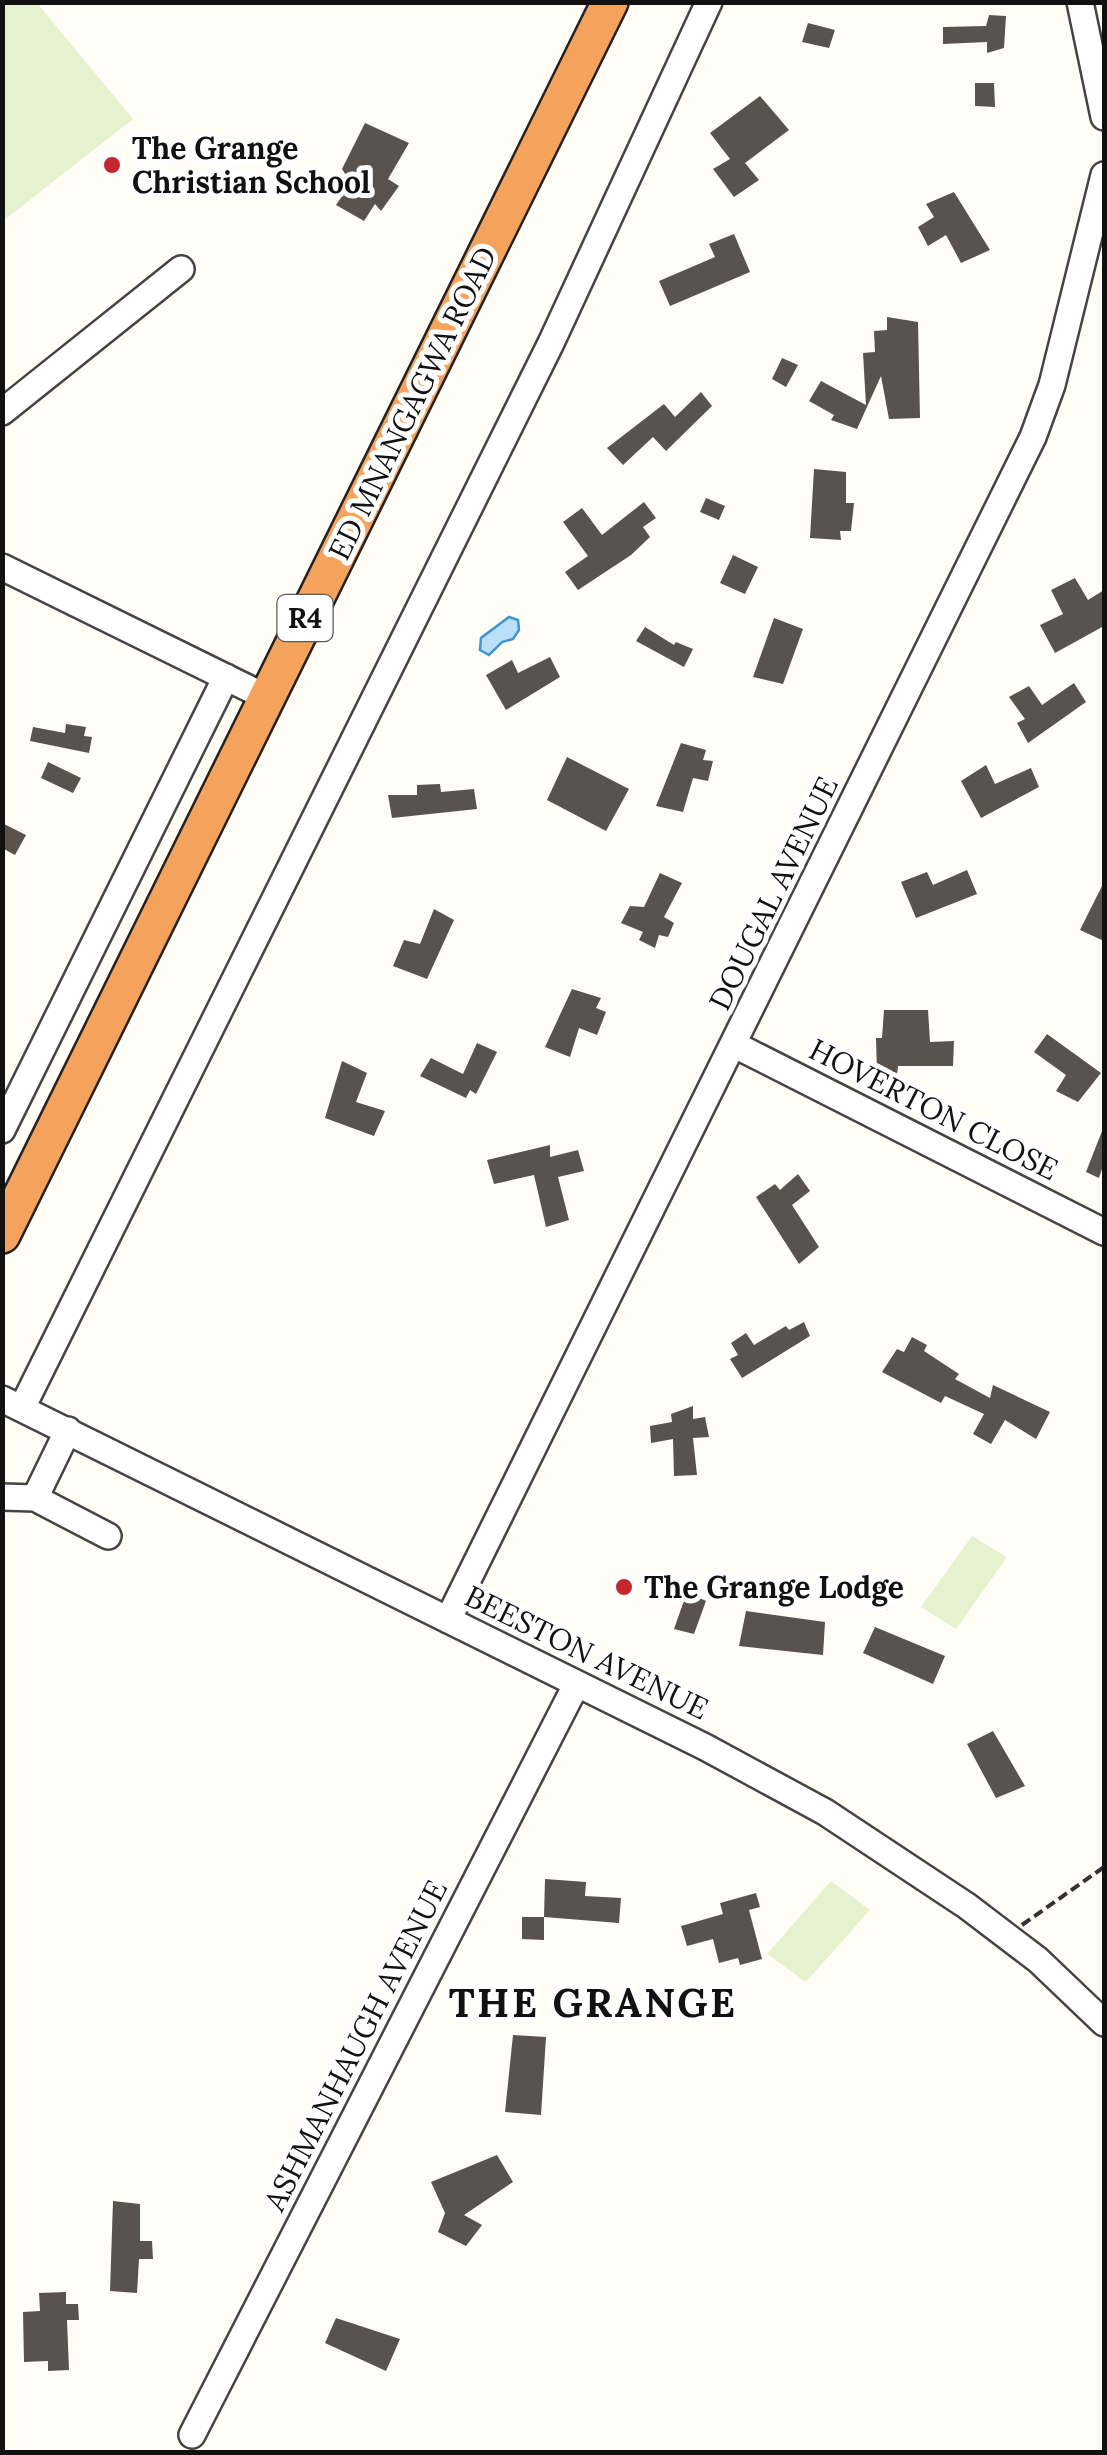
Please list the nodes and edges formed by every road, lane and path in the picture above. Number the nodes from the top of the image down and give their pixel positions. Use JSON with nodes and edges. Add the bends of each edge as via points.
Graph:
{"nodes":[{"id":1,"x":610,"y":2,"type":"edge"},
{"id":2,"x":710,"y":2,"type":"edge"},
{"id":3,"x":1080,"y":2,"type":"edge"},
{"id":4,"x":1104,"y":117,"type":"edge"},
{"id":5,"x":1104,"y":176,"type":"edge"},
{"id":6,"x":181,"y":269,"type":"dead end"},
{"id":7,"x":2,"y":412,"type":"edge"},
{"id":8,"x":2,"y":567,"type":"edge"},
{"id":9,"x":226,"y":676,"type":"junction"},
{"id":10,"x":266,"y":697,"type":"junction"},
{"id":11,"x":734,"y":1046,"type":"junction"},
{"id":12,"x":2,"y":1130,"type":"edge"},
{"id":13,"x":1104,"y":1232,"type":"edge"},
{"id":14,"x":2,"y":1235,"type":"edge"},
{"id":15,"x":12,"y":1404,"type":"edge"},
{"id":16,"x":68,"y":1430,"type":"junction"},
{"id":17,"x":2,"y":1497,"type":"edge"},
{"id":18,"x":35,"y":1498,"type":"junction"},
{"id":19,"x":108,"y":1536,"type":"dead end"},
{"id":20,"x":448,"y":1620,"type":"junction"},
{"id":21,"x":576,"y":1685,"type":"junction"},
{"id":22,"x":1104,"y":1867,"type":"edge"},
{"id":23,"x":1006,"y":1936,"type":"junction"},
{"id":24,"x":1104,"y":2023,"type":"edge"},
{"id":25,"x":192,"y":2435,"type":"dead end"}],
"edges":[{"from":1,"to":10,"type":"highway","name":"ED MNANGAGWA ROAD","number":"R4"},
{"from":2,"to":15,"type":"street","via":[[551,342]]},
{"from":3,"to":4,"type":"street"},
{"from":5,"to":11,"type":"street","name":"DOUGAL AVENUE","via":[[1033,437]]},
{"from":6,"to":7,"type":"street"},
{"from":8,"to":9,"type":"street"},
{"from":9,"to":10,"type":"street"},
{"from":9,"to":12,"type":"street"},
{"from":10,"to":14,"type":"highway","name":"ED MNANGAGWA ROAD","number":"R4"},
{"from":11,"to":13,"type":"street","name":"HOVERTON CLOSE"},
{"from":11,"to":20,"type":"street","name":"DOUGAL AVENUE"},
{"from":15,"to":16,"type":"street","name":"BEESTON AVENUE"},
{"from":16,"to":18,"type":"street"},
{"from":16,"to":20,"type":"street","name":"BEESTON AVENUE"},
{"from":17,"to":18,"type":"street"},
{"from":18,"to":19,"type":"street"},
{"from":20,"to":21,"type":"street","name":"BEESTON AVENUE"},
{"from":21,"to":23,"type":"street","name":"BEESTON AVENUE","via":[[825,1812]]},
{"from":21,"to":25,"type":"street","name":"ASHMANHAUGH AVENUE"},
{"from":22,"to":23,"type":"path"},
{"from":23,"to":24,"type":"street","name":"BEESTON AVENUE"}]}
